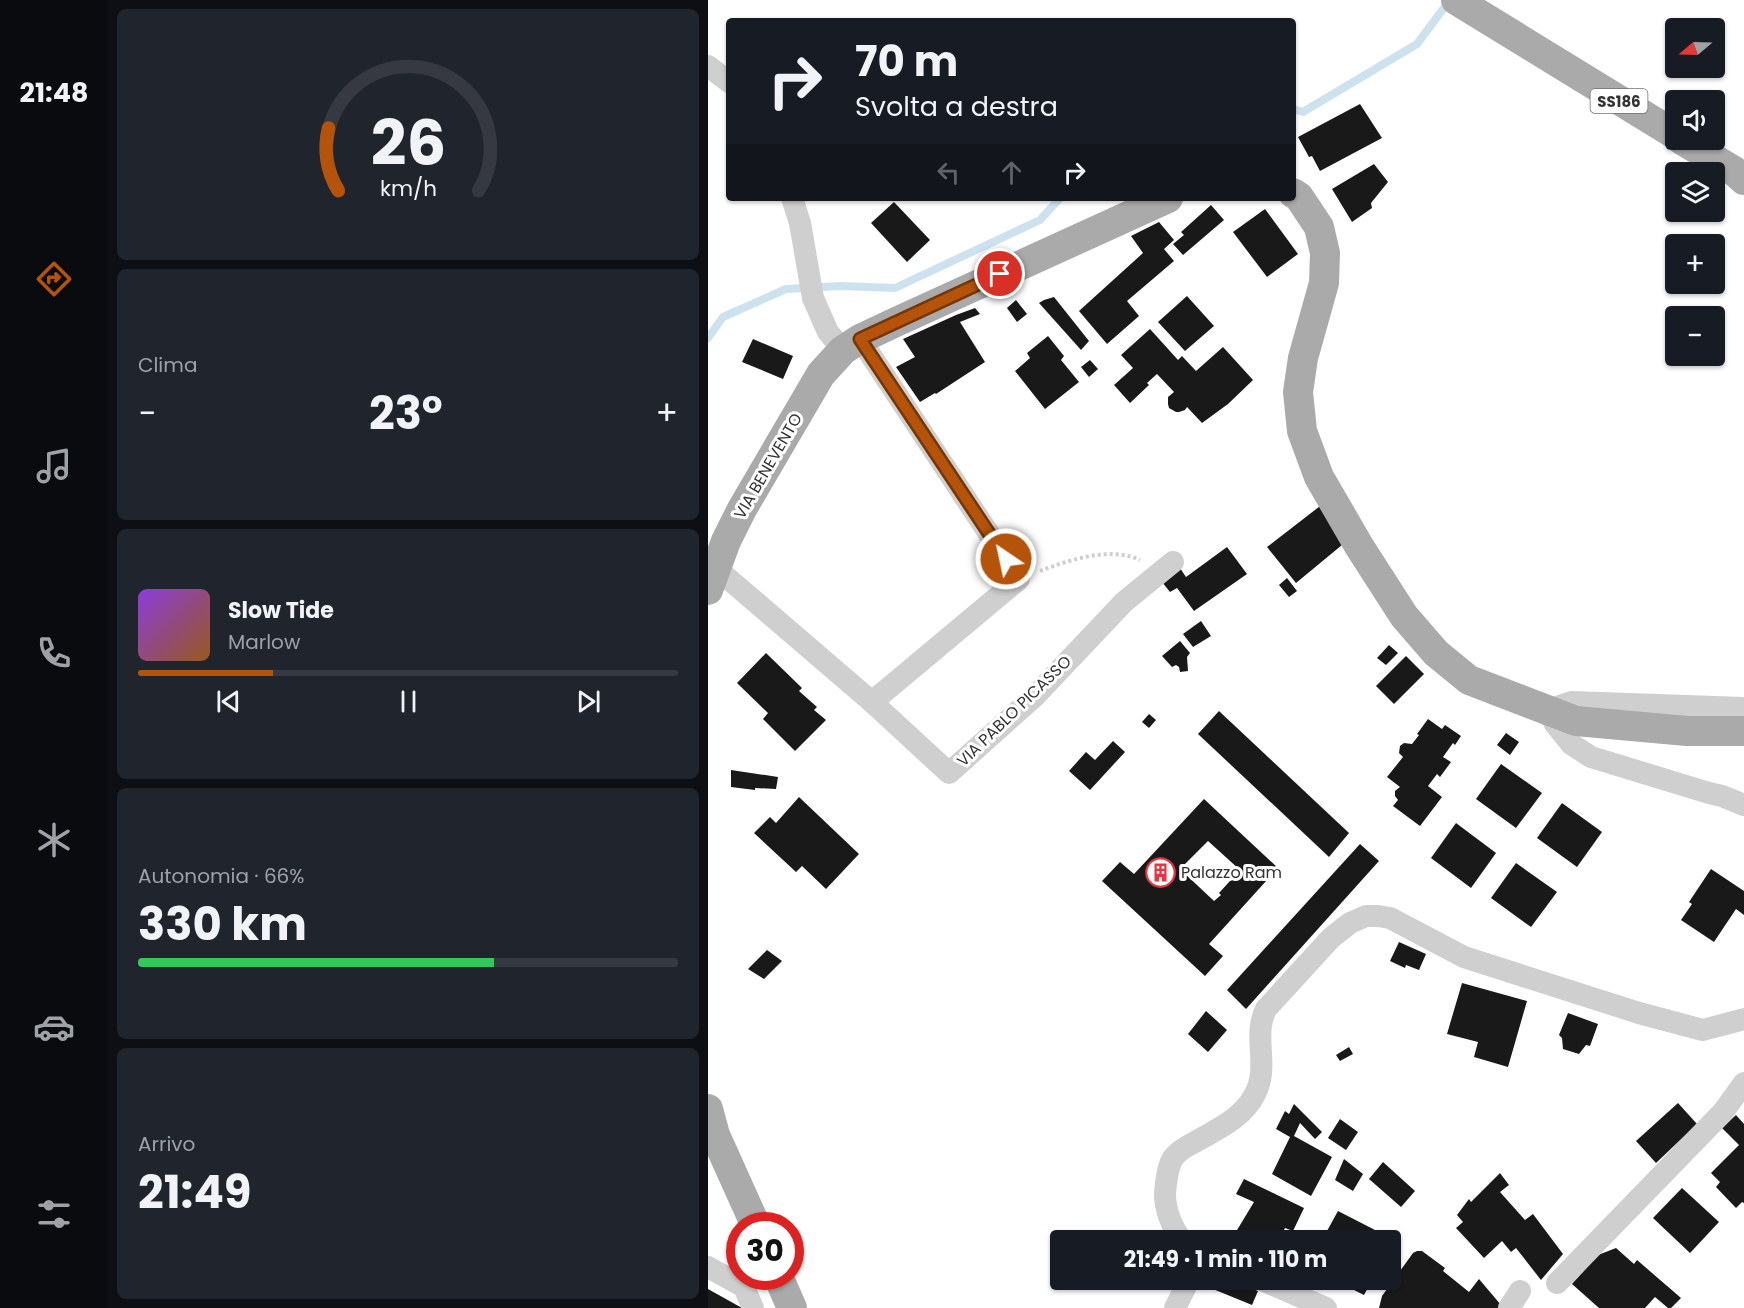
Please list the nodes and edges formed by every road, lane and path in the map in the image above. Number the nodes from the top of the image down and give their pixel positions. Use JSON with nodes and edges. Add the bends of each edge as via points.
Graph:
{"nodes":[{"id":1,"x":1456,"y":0,"type":"edge"},
{"id":2,"x":708,"y":66,"type":"edge"},
{"id":3,"x":726,"y":80,"type":"edge"},
{"id":4,"x":1665,"y":128,"type":"edge"},
{"id":5,"x":1699,"y":150,"type":"edge"},
{"id":6,"x":1744,"y":180,"type":"edge"},
{"id":7,"x":1296,"y":195,"type":"edge"},
{"id":8,"x":793,"y":201,"type":"edge"},
{"id":9,"x":1162,"y":201,"type":"edge"},
{"id":10,"x":852,"y":345,"type":"junction"},
{"id":11,"x":1166,"y":568,"type":"joint"},
{"id":12,"x":1019,"y":579,"type":"junction"},
{"id":13,"x":712,"y":580,"type":"edge"},
{"id":14,"x":872,"y":702,"type":"junction"},
{"id":15,"x":1744,"y":708,"type":"edge"},
{"id":16,"x":1548,"y":710,"type":"junction"},
{"id":17,"x":1711,"y":731,"type":"junction"},
{"id":18,"x":1744,"y":731,"type":"edge"},
{"id":19,"x":1744,"y":741,"type":"edge"},
{"id":20,"x":1744,"y":806,"type":"edge"},
{"id":21,"x":1744,"y":1019,"type":"edge"},
{"id":22,"x":1744,"y":1083,"type":"edge"},
{"id":23,"x":708,"y":1108,"type":"edge"},
{"id":24,"x":750,"y":1212,"type":"edge"},
{"id":25,"x":1175,"y":1230,"type":"edge"},
{"id":26,"x":708,"y":1267,"type":"edge"},
{"id":27,"x":1557,"y":1283,"type":"dead end"},
{"id":28,"x":784,"y":1290,"type":"edge"},
{"id":29,"x":1184,"y":1290,"type":"edge"},
{"id":30,"x":1285,"y":1290,"type":"edge"},
{"id":31,"x":753,"y":1308,"type":"edge"},
{"id":32,"x":792,"y":1308,"type":"edge"},
{"id":33,"x":1176,"y":1308,"type":"edge"},
{"id":34,"x":1326,"y":1308,"type":"edge"}],
"edges":[{"from":1,"to":4,"type":"main road","number":"SS186"},
{"from":2,"to":3,"type":"street"},
{"from":5,"to":6,"type":"main road"},
{"from":7,"to":16,"type":"main road","via":[[1318,227],[1325,253],[1324,283],[1303,358],[1298,392],[1302,431],[1319,477],[1404,616],[1436,653],[1469,680]]},
{"from":8,"to":10,"type":"street","via":[[811,287],[828,332]]},
{"from":9,"to":10,"type":"main road"},
{"from":10,"to":12,"type":"street"},
{"from":10,"to":13,"type":"main road","name":"VIA BENEVENTO","via":[[821,374],[742,509]]},
{"from":11,"to":12,"type":"path","via":[[1130,555],[1103,555],[1064,562]]},
{"from":11,"to":14,"type":"street","name":"VIA PABLO PICASSO","via":[[1124,602],[1035,696],[949,773]]},
{"from":12,"to":14,"type":"street"},
{"from":13,"to":14,"type":"street","name":"VIA PABLO PICASSO"},
{"from":15,"to":16,"type":"street","via":[[1572,702]]},
{"from":16,"to":17,"type":"main road","via":[[1576,721]]},
{"from":16,"to":20,"type":"street","via":[[1572,744],[1591,758]]},
{"from":17,"to":18,"type":"main road"},
{"from":17,"to":19,"type":"main road"},
{"from":21,"to":25,"type":"street","via":[[1703,1030],[1464,957],[1390,918],[1358,919],[1331,938],[1266,1009],[1260,1026],[1260,1082],[1248,1106],[1174,1158],[1168,1171],[1165,1199]]},
{"from":22,"to":27,"type":"street","via":[[1723,1112]]},
{"from":23,"to":24,"type":"main road","via":[[715,1135]]},
{"from":26,"to":31,"type":"street","via":[[744,1287]]},
{"from":28,"to":32,"type":"main road"},
{"from":29,"to":33,"type":"street"},
{"from":30,"to":34,"type":"street"}]}
